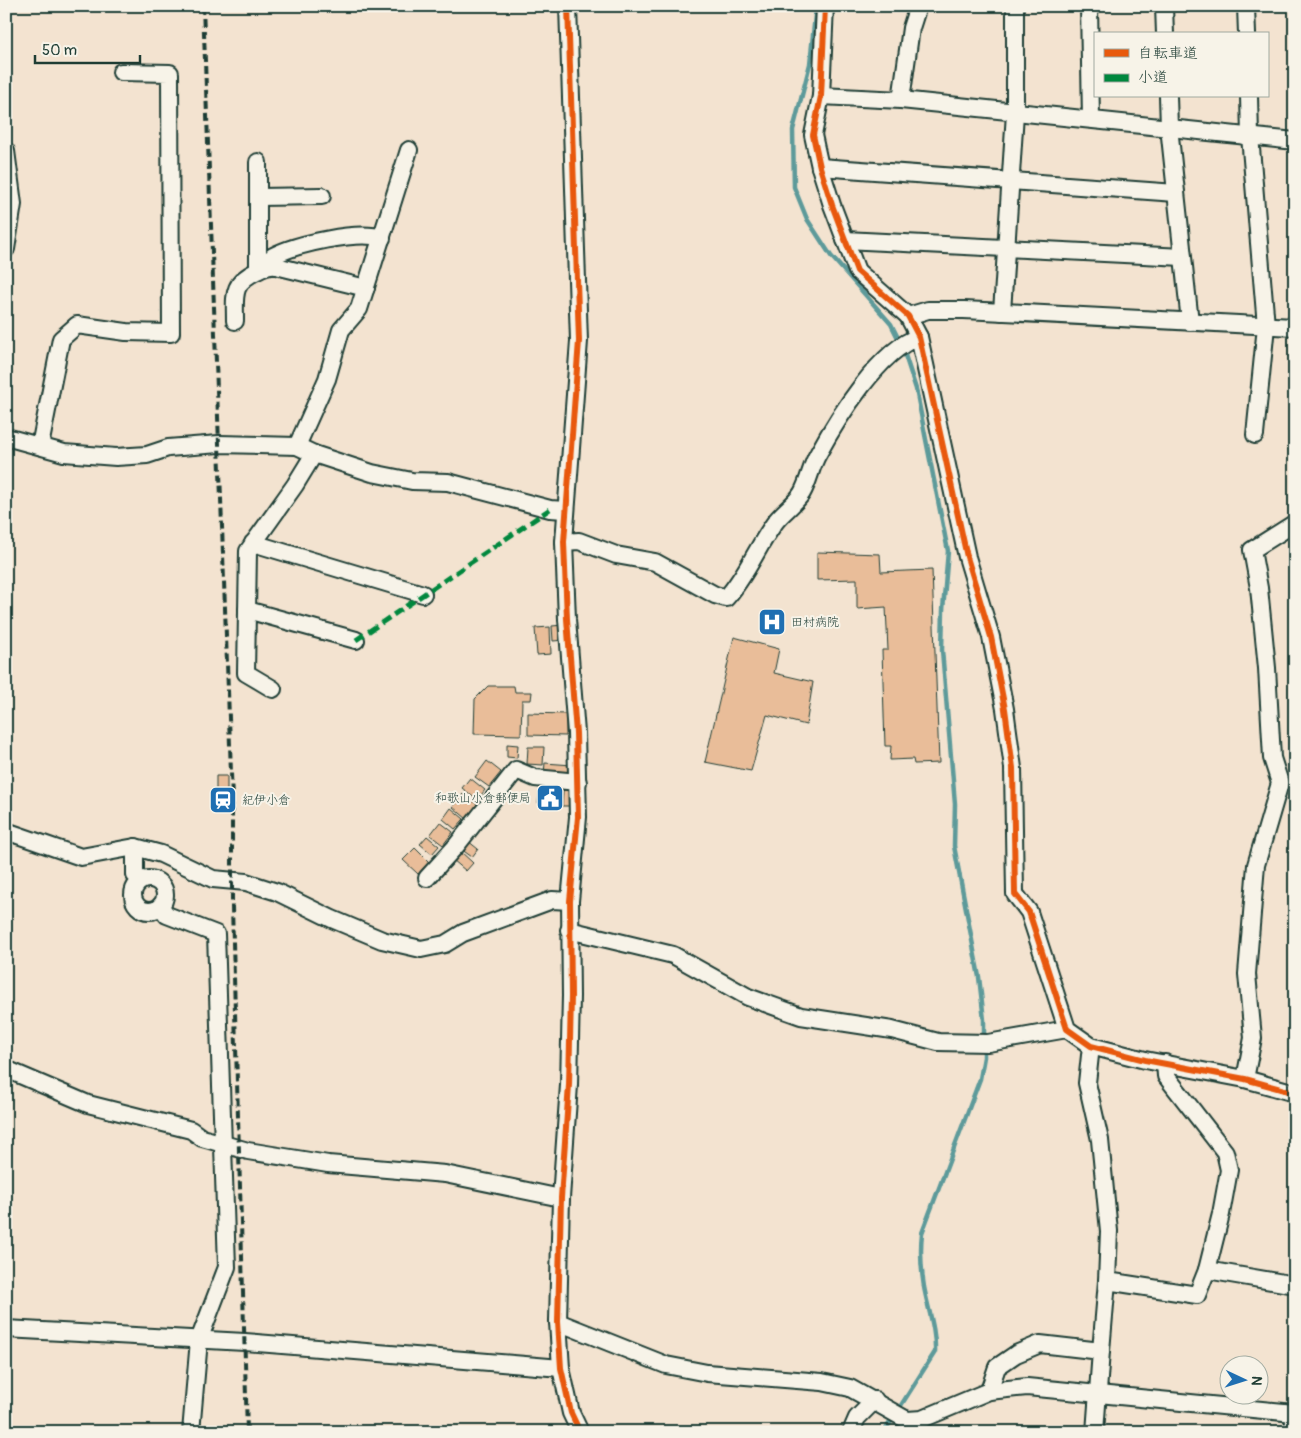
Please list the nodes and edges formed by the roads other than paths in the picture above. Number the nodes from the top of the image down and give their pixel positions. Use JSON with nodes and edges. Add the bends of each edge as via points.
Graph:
{"nodes":[{"id":1,"x":568,"y":6,"type":"edge"},
{"id":2,"x":825,"y":6,"type":"edge"},
{"id":3,"x":918,"y":6,"type":"edge"},
{"id":4,"x":1015,"y":6,"type":"edge"},
{"id":5,"x":1089,"y":6,"type":"edge"},
{"id":6,"x":1164,"y":6,"type":"edge"},
{"id":7,"x":1246,"y":6,"type":"edge"},
{"id":8,"x":1165,"y":32,"type":"edge"},
{"id":9,"x":1247,"y":32,"type":"edge"},
{"id":10,"x":121,"y":72,"type":"dead end"},
{"id":11,"x":821,"y":96,"type":"junction"},
{"id":12,"x":1168,"y":98,"type":"edge"},
{"id":13,"x":1249,"y":98,"type":"edge"},
{"id":14,"x":901,"y":100,"type":"junction"},
{"id":15,"x":1016,"y":113,"type":"junction"},
{"id":16,"x":1090,"y":119,"type":"junction"},
{"id":17,"x":1169,"y":127,"type":"junction"},
{"id":18,"x":1250,"y":136,"type":"junction"},
{"id":19,"x":1295,"y":141,"type":"edge"},
{"id":20,"x":409,"y":150,"type":"dead end"},
{"id":21,"x":6,"y":151,"type":"edge"},
{"id":22,"x":258,"y":162,"type":"dead end"},
{"id":23,"x":820,"y":167,"type":"junction"},
{"id":24,"x":1011,"y":180,"type":"junction"},
{"id":25,"x":1176,"y":193,"type":"junction"},
{"id":26,"x":322,"y":196,"type":"dead end"},
{"id":27,"x":258,"y":197,"type":"junction"},
{"id":28,"x":382,"y":238,"type":"junction"},
{"id":29,"x":845,"y":240,"type":"junction"},
{"id":30,"x":1006,"y":248,"type":"junction"},
{"id":31,"x":6,"y":249,"type":"edge"},
{"id":32,"x":1183,"y":257,"type":"junction"},
{"id":33,"x":263,"y":268,"type":"junction"},
{"id":34,"x":366,"y":288,"type":"junction"},
{"id":35,"x":1002,"y":312,"type":"junction"},
{"id":36,"x":908,"y":316,"type":"junction"},
{"id":37,"x":235,"y":321,"type":"dead end"},
{"id":38,"x":1190,"y":322,"type":"junction"},
{"id":39,"x":1266,"y":326,"type":"junction"},
{"id":40,"x":1295,"y":327,"type":"edge"},
{"id":41,"x":915,"y":338,"type":"junction"},
{"id":42,"x":1255,"y":436,"type":"dead end"},
{"id":43,"x":6,"y":437,"type":"edge"},
{"id":44,"x":40,"y":446,"type":"junction"},
{"id":45,"x":297,"y":446,"type":"junction"},
{"id":46,"x":314,"y":454,"type":"junction"},
{"id":47,"x":565,"y":510,"type":"junction"},
{"id":48,"x":1295,"y":523,"type":"edge"},
{"id":49,"x":564,"y":542,"type":"junction"},
{"id":50,"x":253,"y":543,"type":"junction"},
{"id":51,"x":423,"y":594,"type":"dead end"},
{"id":52,"x":247,"y":610,"type":"junction"},
{"id":53,"x":356,"y":640,"type":"dead end"},
{"id":54,"x":273,"y":689,"type":"dead end"},
{"id":55,"x":578,"y":782,"type":"junction"},
{"id":56,"x":6,"y":831,"type":"edge"},
{"id":57,"x":135,"y":847,"type":"junction"},
{"id":58,"x":426,"y":878,"type":"dead end"},
{"id":59,"x":142,"y":880,"type":"junction"},
{"id":60,"x":570,"y":901,"type":"junction"},
{"id":61,"x":160,"y":906,"type":"junction"},
{"id":62,"x":569,"y":930,"type":"junction"},
{"id":63,"x":1067,"y":1029,"type":"junction"},
{"id":64,"x":1091,"y":1046,"type":"junction"},
{"id":65,"x":1165,"y":1064,"type":"junction"},
{"id":66,"x":6,"y":1069,"type":"edge"},
{"id":67,"x":1245,"y":1079,"type":"junction"},
{"id":68,"x":1295,"y":1093,"type":"edge"},
{"id":69,"x":222,"y":1144,"type":"junction"},
{"id":70,"x":561,"y":1198,"type":"junction"},
{"id":71,"x":1208,"y":1270,"type":"junction"},
{"id":72,"x":1107,"y":1281,"type":"junction"},
{"id":73,"x":1295,"y":1285,"type":"edge"},
{"id":74,"x":558,"y":1322,"type":"junction"},
{"id":75,"x":6,"y":1329,"type":"edge"},
{"id":76,"x":199,"y":1340,"type":"junction"},
{"id":77,"x":1101,"y":1351,"type":"junction"},
{"id":78,"x":560,"y":1368,"type":"junction"},
{"id":79,"x":989,"y":1391,"type":"junction"},
{"id":80,"x":1096,"y":1394,"type":"junction"},
{"id":81,"x":879,"y":1402,"type":"junction"},
{"id":82,"x":1295,"y":1412,"type":"edge"},
{"id":83,"x":903,"y":1423,"type":"edge"},
{"id":84,"x":191,"y":1432,"type":"edge"},
{"id":85,"x":580,"y":1432,"type":"edge"},
{"id":86,"x":851,"y":1432,"type":"edge"},
{"id":87,"x":1096,"y":1432,"type":"edge"},
{"id":88,"x":1293,"y":1432,"type":"edge"}],
"edges":[{"from":1,"to":47,"type":"street","via":[[579,341]]},
{"from":2,"to":11,"type":"street"},
{"from":3,"to":14,"type":"street","via":[[911,28]]},
{"from":4,"to":15,"type":"street"},
{"from":5,"to":16,"type":"street"},
{"from":6,"to":8,"type":"street"},
{"from":7,"to":9,"type":"street"},
{"from":10,"to":44,"type":"street","via":[[170,73],[171,333],[126,332],[77,325],[61,339]]},
{"from":11,"to":14,"type":"street"},
{"from":11,"to":23,"type":"street","via":[[813,135]]},
{"from":12,"to":17,"type":"street"},
{"from":13,"to":18,"type":"street"},
{"from":14,"to":15,"type":"street"},
{"from":15,"to":16,"type":"street"},
{"from":15,"to":24,"type":"street"},
{"from":16,"to":17,"type":"street"},
{"from":17,"to":18,"type":"street"},
{"from":17,"to":25,"type":"street"},
{"from":18,"to":19,"type":"street"},
{"from":18,"to":39,"type":"street"},
{"from":20,"to":28,"type":"street"},
{"from":21,"to":31,"type":"street","via":[[12,204]]},
{"from":22,"to":27,"type":"street"},
{"from":23,"to":24,"type":"street"},
{"from":23,"to":29,"type":"street"},
{"from":24,"to":25,"type":"street"},
{"from":24,"to":30,"type":"street"},
{"from":25,"to":32,"type":"street"},
{"from":26,"to":27,"type":"street"},
{"from":27,"to":33,"type":"street"},
{"from":28,"to":33,"type":"street","via":[[370,236],[305,243],[274,256]]},
{"from":28,"to":34,"type":"street"},
{"from":29,"to":30,"type":"street"},
{"from":29,"to":36,"type":"street","via":[[857,271]]},
{"from":30,"to":32,"type":"street"},
{"from":30,"to":35,"type":"street"},
{"from":32,"to":38,"type":"street"},
{"from":33,"to":34,"type":"street","via":[[276,266]]},
{"from":33,"to":37,"type":"street","via":[[244,277],[238,284]]},
{"from":34,"to":45,"type":"street","via":[[357,314],[341,330],[327,379]]},
{"from":35,"to":36,"type":"street","via":[[928,310]]},
{"from":35,"to":38,"type":"street"},
{"from":36,"to":41,"type":"street"},
{"from":38,"to":39,"type":"street"},
{"from":39,"to":40,"type":"street"},
{"from":39,"to":42,"type":"street"},
{"from":41,"to":49,"type":"street","via":[[863,382],[817,455],[802,493],[776,522],[736,588],[726,598],[655,562],[616,555],[579,541]]},
{"from":41,"to":63,"type":"street","via":[[967,557],[991,637],[1005,710],[1012,768],[1015,894],[1030,912]]},
{"from":43,"to":44,"type":"street"},
{"from":44,"to":45,"type":"street","via":[[64,453],[116,457],[219,444]]},
{"from":45,"to":46,"type":"street"},
{"from":46,"to":47,"type":"street","via":[[372,473],[412,481],[448,482],[550,509]]},
{"from":46,"to":50,"type":"street","via":[[296,485]]},
{"from":47,"to":49,"type":"street"},
{"from":48,"to":67,"type":"street","via":[[1252,550],[1267,668],[1272,758],[1280,783],[1256,866],[1247,974],[1253,1038]]},
{"from":49,"to":55,"type":"street"},
{"from":50,"to":51,"type":"street"},
{"from":50,"to":52,"type":"street","via":[[248,551]]},
{"from":52,"to":53,"type":"street"},
{"from":52,"to":54,"type":"street","via":[[246,673]]},
{"from":55,"to":58,"type":"street","via":[[535,778],[516,770],[456,846]]},
{"from":55,"to":60,"type":"street"},
{"from":56,"to":57,"type":"street","via":[[81,857]]},
{"from":57,"to":59,"type":"street","via":[[135,875]]},
{"from":57,"to":60,"type":"street","via":[[162,854],[213,879],[246,882],[277,892],[382,940],[421,949],[445,944],[463,933],[552,900]]},
{"from":59,"to":61,"type":"street","via":[[153,879],[160,883],[164,894]]},
{"from":59,"to":61,"type":"street","via":[[133,890],[137,906],[150,911]]},
{"from":60,"to":62,"type":"street"},
{"from":61,"to":69,"type":"street","via":[[166,916],[216,934]]},
{"from":62,"to":63,"type":"street","via":[[673,955],[748,997],[800,1016],[892,1030],[938,1042],[980,1043]]},
{"from":62,"to":70,"type":"street","via":[[570,1065]]},
{"from":63,"to":64,"type":"street"},
{"from":64,"to":65,"type":"street"},
{"from":64,"to":72,"type":"street","via":[[1087,1083],[1103,1168],[1109,1231]]},
{"from":65,"to":67,"type":"street"},
{"from":65,"to":71,"type":"street","via":[[1166,1076],[1225,1152],[1229,1170]]},
{"from":66,"to":69,"type":"street","via":[[88,1104],[191,1130],[202,1138]]},
{"from":67,"to":68,"type":"street"},
{"from":69,"to":70,"type":"street","via":[[328,1164],[445,1174]]},
{"from":69,"to":76,"type":"street","via":[[227,1267]]},
{"from":70,"to":74,"type":"street"},
{"from":71,"to":72,"type":"street","via":[[1197,1295]]},
{"from":71,"to":73,"type":"street"},
{"from":72,"to":77,"type":"street"},
{"from":74,"to":78,"type":"street"},
{"from":74,"to":81,"type":"street","via":[[666,1365],[707,1374],[822,1382],[850,1388]]},
{"from":75,"to":76,"type":"street"},
{"from":76,"to":78,"type":"street"},
{"from":76,"to":84,"type":"street"},
{"from":77,"to":79,"type":"street","via":[[1040,1344],[997,1366]]},
{"from":77,"to":80,"type":"street"},
{"from":78,"to":85,"type":"street","via":[[571,1413]]},
{"from":79,"to":80,"type":"street","via":[[1027,1387]]},
{"from":79,"to":83,"type":"street","via":[[922,1419]]},
{"from":80,"to":82,"type":"street"},
{"from":80,"to":87,"type":"street"},
{"from":81,"to":83,"type":"street"},
{"from":81,"to":86,"type":"street","via":[[858,1418]]},
{"from":82,"to":88,"type":"street"}]}
